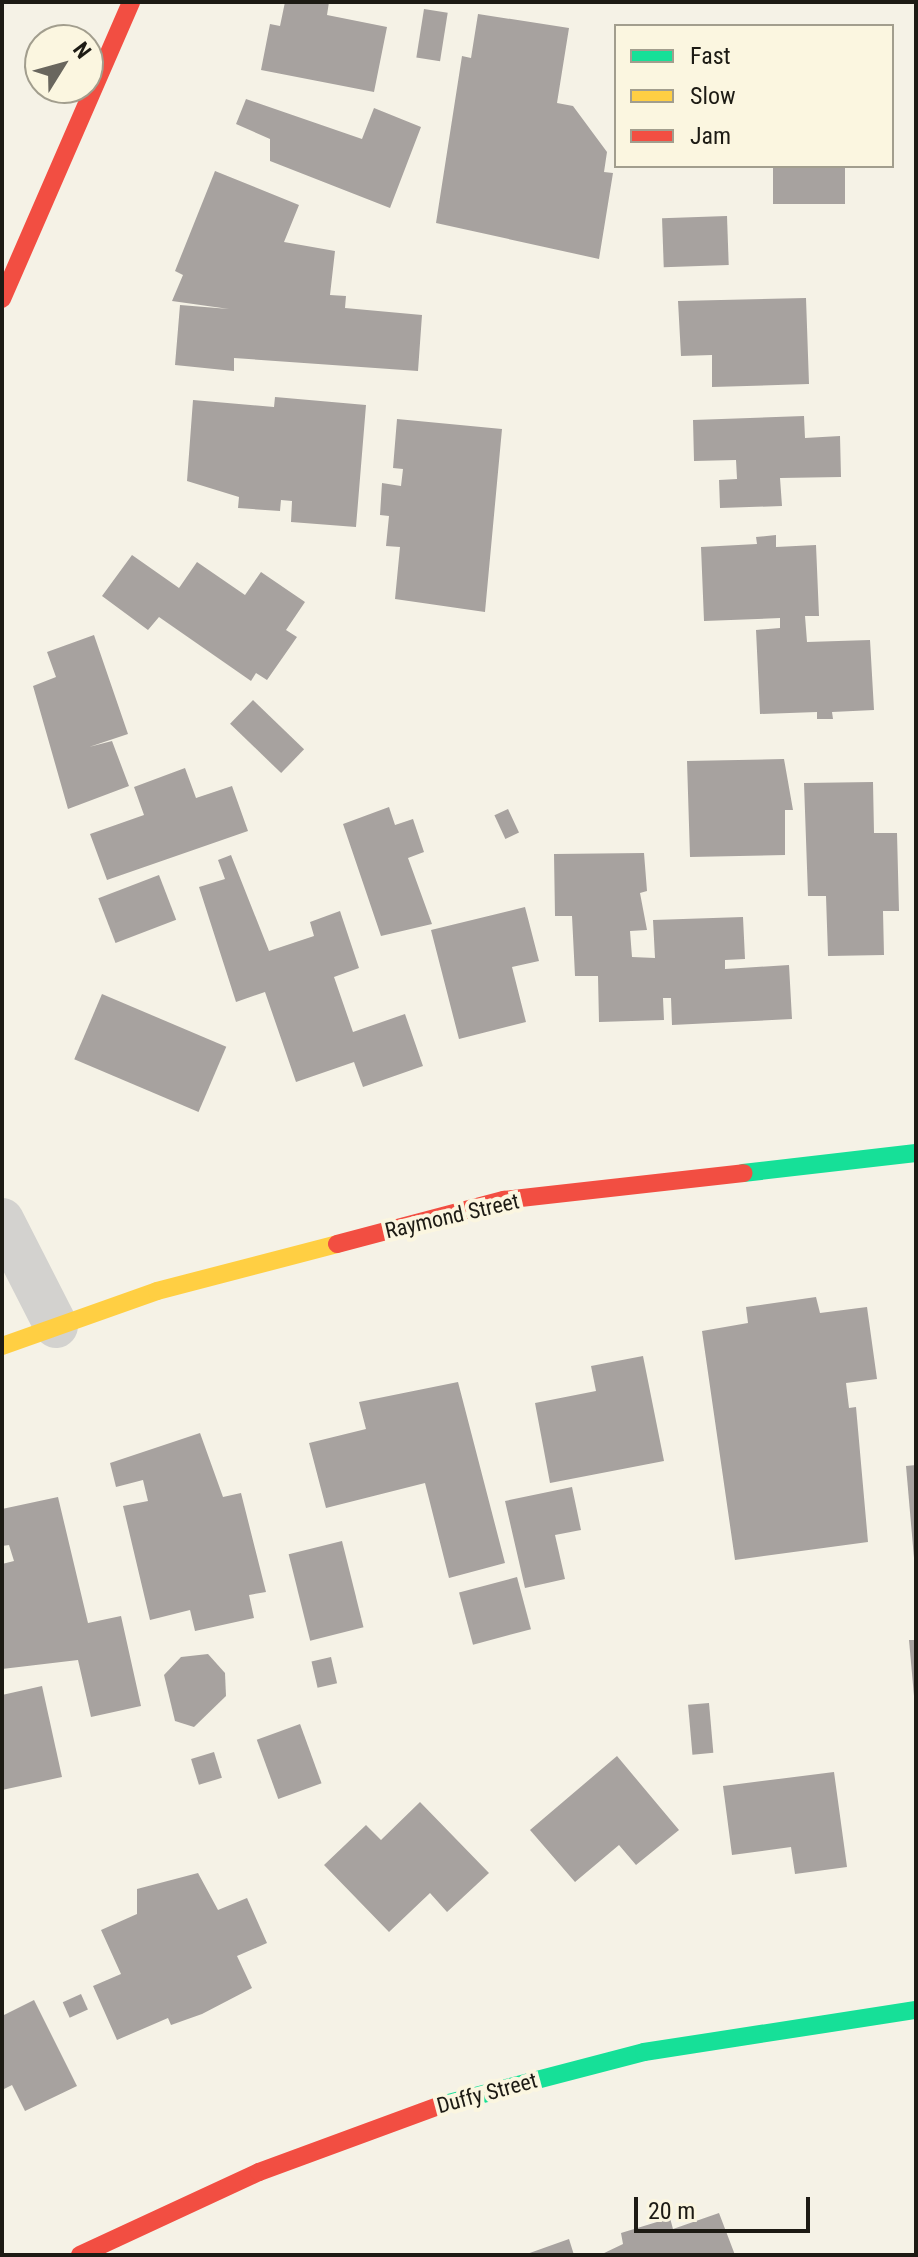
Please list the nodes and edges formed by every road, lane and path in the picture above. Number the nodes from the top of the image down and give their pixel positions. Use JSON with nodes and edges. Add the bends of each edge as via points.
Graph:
{"nodes":[{"id":1,"x":131,"y":2,"type":"edge"},
{"id":2,"x":2,"y":299,"type":"edge"},
{"id":3,"x":916,"y":1153,"type":"edge"},
{"id":4,"x":2,"y":1220,"type":"edge"},
{"id":5,"x":56,"y":1326,"type":"junction"},
{"id":6,"x":2,"y":1346,"type":"edge"},
{"id":7,"x":916,"y":2010,"type":"edge"},
{"id":8,"x":80,"y":2255,"type":"edge"}],
"edges":[{"from":1,"to":2,"type":"street"},
{"from":3,"to":5,"type":"street","name":"Raymond Street","via":[[504,1200],[157,1291]]},
{"from":4,"to":5,"type":"street"},
{"from":5,"to":6,"type":"street","name":"Raymond Street"},
{"from":7,"to":8,"type":"street","name":"Duffy Street","via":[[644,2052],[415,2112],[259,2172]]}]}
